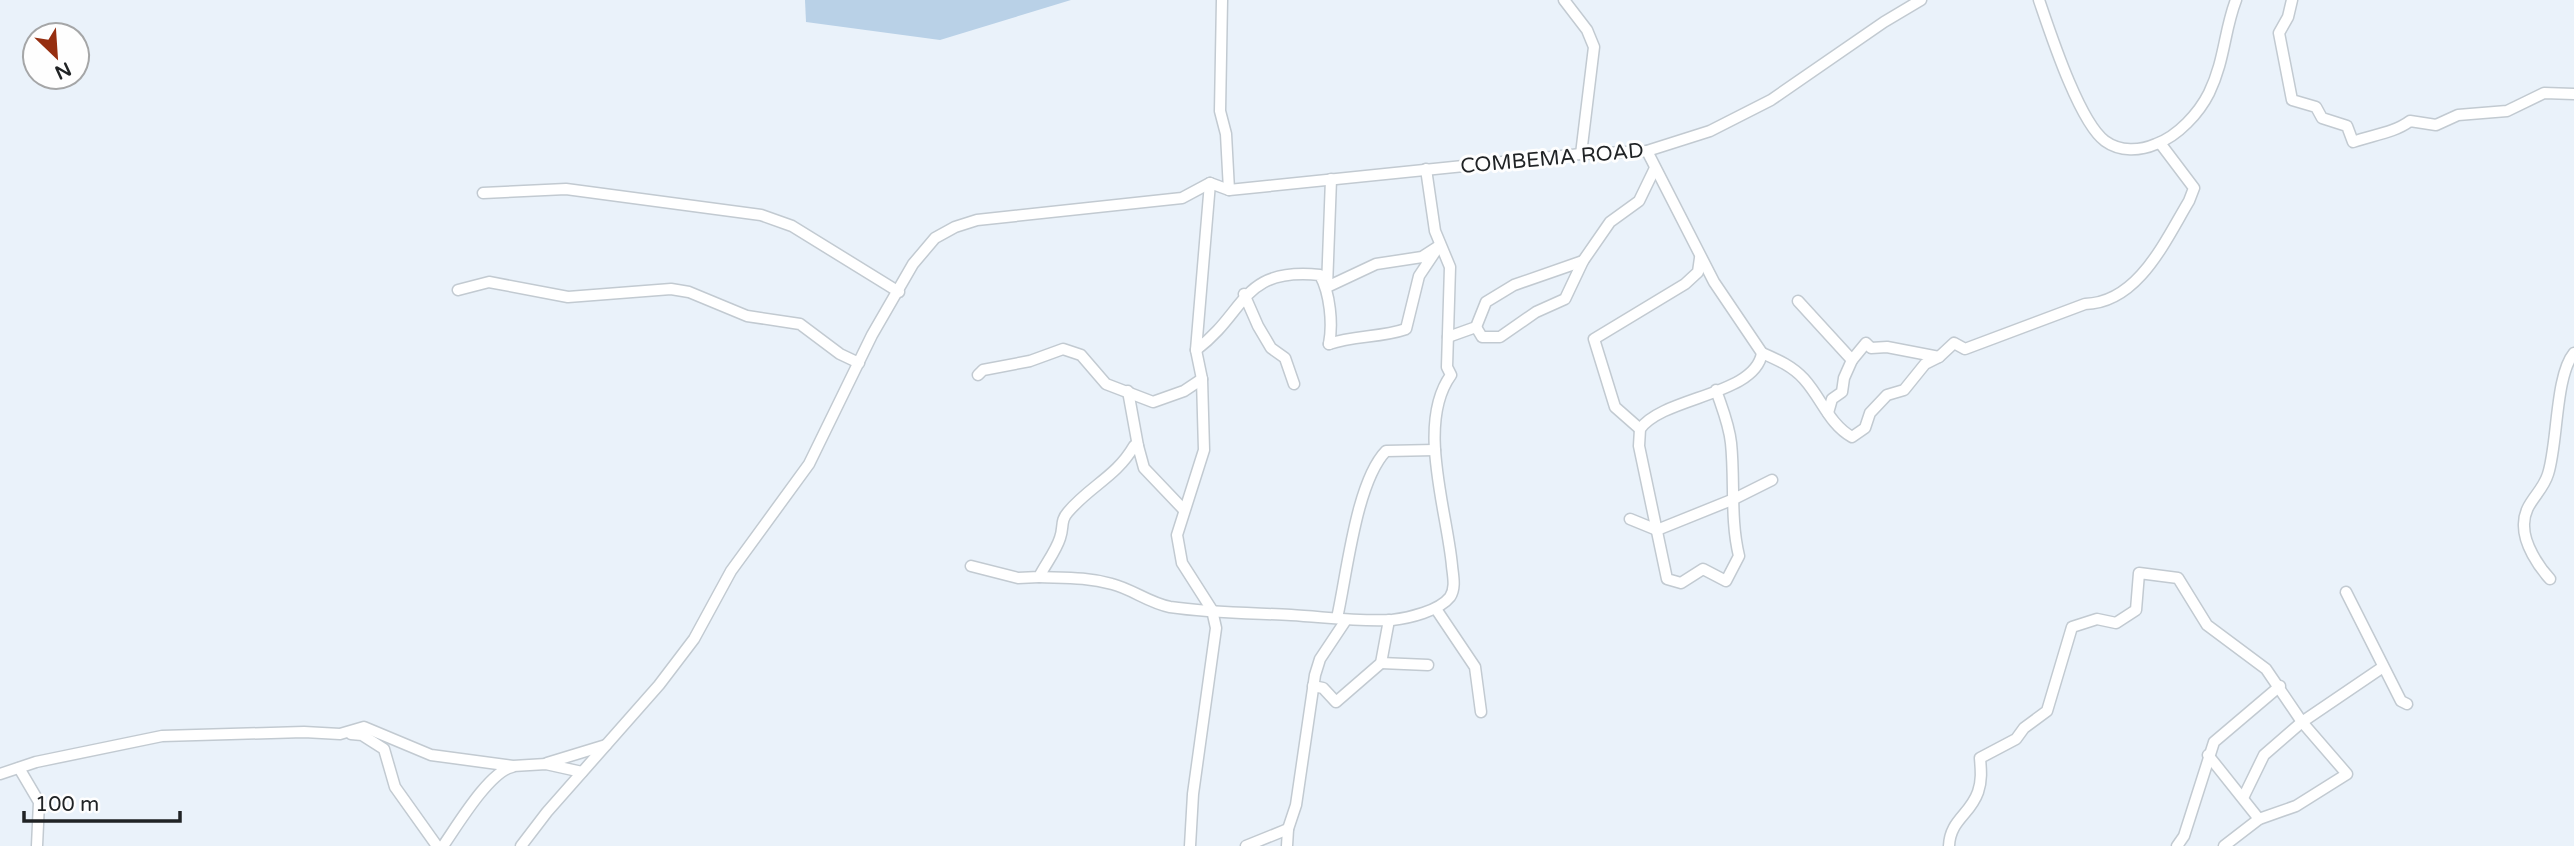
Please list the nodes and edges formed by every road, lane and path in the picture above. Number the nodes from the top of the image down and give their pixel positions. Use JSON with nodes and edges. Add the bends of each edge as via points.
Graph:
{"nodes":[{"id":1,"x":1222,"y":0,"type":"edge"},
{"id":2,"x":1563,"y":0,"type":"edge"},
{"id":3,"x":1921,"y":0,"type":"edge"},
{"id":4,"x":2039,"y":0,"type":"edge"},
{"id":5,"x":2236,"y":0,"type":"edge"},
{"id":6,"x":2292,"y":0,"type":"edge"},
{"id":7,"x":2574,"y":94,"type":"edge"},
{"id":8,"x":2160,"y":143,"type":"junction"},
{"id":9,"x":1647,"y":151,"type":"junction"},
{"id":10,"x":1581,"y":153,"type":"junction"},
{"id":11,"x":1655,"y":168,"type":"junction"},
{"id":12,"x":1426,"y":169,"type":"junction"},
{"id":13,"x":1331,"y":179,"type":"junction"},
{"id":14,"x":1210,"y":183,"type":"junction"},
{"id":15,"x":1229,"y":190,"type":"junction"},
{"id":16,"x":483,"y":193,"type":"dead end"},
{"id":17,"x":1439,"y":246,"type":"junction"},
{"id":18,"x":1700,"y":258,"type":"junction"},
{"id":19,"x":1583,"y":261,"type":"junction"},
{"id":20,"x":1327,"y":287,"type":"junction"},
{"id":21,"x":458,"y":289,"type":"dead end"},
{"id":22,"x":899,"y":292,"type":"junction"},
{"id":23,"x":1244,"y":294,"type":"junction"},
{"id":24,"x":1798,"y":301,"type":"dead end"},
{"id":25,"x":1476,"y":327,"type":"junction"},
{"id":26,"x":1448,"y":337,"type":"junction"},
{"id":27,"x":1196,"y":350,"type":"junction"},
{"id":28,"x":2574,"y":353,"type":"edge"},
{"id":29,"x":1762,"y":354,"type":"junction"},
{"id":30,"x":1939,"y":357,"type":"junction"},
{"id":31,"x":1853,"y":360,"type":"junction"},
{"id":32,"x":859,"y":363,"type":"junction"},
{"id":33,"x":978,"y":375,"type":"dead end"},
{"id":34,"x":1202,"y":379,"type":"junction"},
{"id":35,"x":1294,"y":384,"type":"dead end"},
{"id":36,"x":1716,"y":390,"type":"junction"},
{"id":37,"x":1128,"y":391,"type":"junction"},
{"id":38,"x":1828,"y":413,"type":"junction"},
{"id":39,"x":1640,"y":429,"type":"junction"},
{"id":40,"x":1138,"y":446,"type":"junction"},
{"id":41,"x":1435,"y":450,"type":"junction"},
{"id":42,"x":1772,"y":480,"type":"dead end"},
{"id":43,"x":1734,"y":499,"type":"junction"},
{"id":44,"x":1184,"y":510,"type":"junction"},
{"id":45,"x":1630,"y":519,"type":"dead end"},
{"id":46,"x":1657,"y":530,"type":"junction"},
{"id":47,"x":971,"y":566,"type":"dead end"},
{"id":48,"x":1039,"y":577,"type":"junction"},
{"id":49,"x":2550,"y":579,"type":"dead end"},
{"id":50,"x":2346,"y":592,"type":"dead end"},
{"id":51,"x":1436,"y":609,"type":"junction"},
{"id":52,"x":1212,"y":610,"type":"junction"},
{"id":53,"x":1342,"y":619,"type":"junction"},
{"id":54,"x":1389,"y":620,"type":"junction"},
{"id":55,"x":1381,"y":663,"type":"junction"},
{"id":56,"x":1428,"y":665,"type":"dead end"},
{"id":57,"x":2383,"y":667,"type":"junction"},
{"id":58,"x":1313,"y":686,"type":"junction"},
{"id":59,"x":2280,"y":687,"type":"junction"},
{"id":60,"x":2407,"y":704,"type":"dead end"},
{"id":61,"x":1481,"y":712,"type":"dead end"},
{"id":62,"x":2302,"y":722,"type":"junction"},
{"id":63,"x":340,"y":734,"type":"junction"},
{"id":64,"x":606,"y":745,"type":"junction"},
{"id":65,"x":2208,"y":755,"type":"junction"},
{"id":66,"x":546,"y":764,"type":"junction"},
{"id":67,"x":513,"y":766,"type":"junction"},
{"id":68,"x":19,"y":768,"type":"junction"},
{"id":69,"x":582,"y":772,"type":"junction"},
{"id":70,"x":0,"y":774,"type":"edge"},
{"id":71,"x":2244,"y":796,"type":"junction"},
{"id":72,"x":2259,"y":819,"type":"junction"},
{"id":73,"x":1288,"y":829,"type":"junction"},
{"id":74,"x":37,"y":846,"type":"edge"},
{"id":75,"x":437,"y":846,"type":"edge"},
{"id":76,"x":443,"y":846,"type":"edge"},
{"id":77,"x":521,"y":846,"type":"edge"},
{"id":78,"x":1190,"y":846,"type":"edge"},
{"id":79,"x":1246,"y":846,"type":"edge"},
{"id":80,"x":1287,"y":846,"type":"edge"},
{"id":81,"x":1950,"y":846,"type":"edge"},
{"id":82,"x":2177,"y":846,"type":"edge"},
{"id":83,"x":2224,"y":846,"type":"edge"}],
"edges":[{"from":1,"to":15,"type":"street","via":[[1220,111]]},
{"from":2,"to":10,"type":"street","via":[[1587,30],[1594,47]]},
{"from":3,"to":9,"type":"street","name":"COMBEMA ROAD","via":[[1771,100],[1710,131]]},
{"from":4,"to":8,"type":"street","via":[[2071,83],[2104,141],[2140,150]]},
{"from":5,"to":8,"type":"street","via":[[2222,64],[2208,95],[2183,127]]},
{"from":6,"to":7,"type":"street","via":[[2278,33],[2292,100],[2316,107],[2322,118],[2347,126],[2353,142],[2384,130],[2398,130],[2410,121],[2435,125],[2458,115],[2507,111],[2544,93]]},
{"from":8,"to":30,"type":"street","via":[[2194,188],[2140,278],[2099,304],[2085,304],[1965,349],[1954,342]]},
{"from":9,"to":10,"type":"street","name":"COMBEMA ROAD"},
{"from":9,"to":11,"type":"street"},
{"from":10,"to":12,"type":"street","name":"COMBEMA ROAD"},
{"from":11,"to":18,"type":"street"},
{"from":11,"to":19,"type":"street","via":[[1639,201],[1611,222]]},
{"from":12,"to":13,"type":"street","name":"COMBEMA ROAD"},
{"from":12,"to":17,"type":"street"},
{"from":13,"to":15,"type":"street","name":"COMBEMA ROAD"},
{"from":13,"to":20,"type":"street"},
{"from":14,"to":15,"type":"street"},
{"from":14,"to":22,"type":"street","via":[[1182,198],[955,226],[925,248]]},
{"from":14,"to":27,"type":"street"},
{"from":16,"to":22,"type":"street","via":[[566,189],[761,215],[792,226]]},
{"from":17,"to":20,"type":"street","via":[[1422,257],[1376,264]]},
{"from":17,"to":20,"type":"street","via":[[1419,276],[1406,328],[1329,344]]},
{"from":17,"to":26,"type":"street","via":[[1450,267]]},
{"from":18,"to":29,"type":"street"},
{"from":18,"to":39,"type":"street","via":[[1698,272],[1685,284],[1594,339],[1615,407]]},
{"from":19,"to":25,"type":"street","via":[[1514,285],[1486,302]]},
{"from":19,"to":25,"type":"street","via":[[1564,299],[1500,337],[1482,337]]},
{"from":20,"to":23,"type":"street","via":[[1320,275],[1299,273],[1278,275]]},
{"from":21,"to":32,"type":"street","via":[[489,282],[568,297],[671,289],[689,292],[747,316],[800,324]]},
{"from":22,"to":32,"type":"street"},
{"from":23,"to":27,"type":"street","via":[[1223,325]]},
{"from":23,"to":35,"type":"street","via":[[1271,348],[1285,358]]},
{"from":24,"to":31,"type":"street"},
{"from":25,"to":26,"type":"street"},
{"from":26,"to":41,"type":"street","via":[[1451,375],[1436,402]]},
{"from":27,"to":34,"type":"street"},
{"from":28,"to":49,"type":"street","via":[[2558,407],[2548,476],[2525,509],[2524,529],[2538,566]]},
{"from":29,"to":36,"type":"street","via":[[1756,370],[1746,378]]},
{"from":29,"to":38,"type":"street","via":[[1784,362],[1804,379]]},
{"from":30,"to":31,"type":"street","via":[[1871,348],[1866,343]]},
{"from":30,"to":38,"type":"street","via":[[1926,364],[1903,390],[1888,395],[1853,437],[1838,429]]},
{"from":31,"to":38,"type":"street","via":[[1842,392],[1832,399]]},
{"from":32,"to":64,"type":"street","via":[[809,464],[752,541],[659,685]]},
{"from":33,"to":37,"type":"street","via":[[1063,349],[1081,355],[1106,384]]},
{"from":34,"to":37,"type":"street","via":[[1153,402]]},
{"from":34,"to":44,"type":"street","via":[[1204,450]]},
{"from":36,"to":39,"type":"street","via":[[1654,416]]},
{"from":36,"to":43,"type":"street","via":[[1731,441]]},
{"from":37,"to":40,"type":"street"},
{"from":39,"to":46,"type":"street","via":[[1639,446]]},
{"from":40,"to":44,"type":"street","via":[[1144,468]]},
{"from":40,"to":48,"type":"street","via":[[1122,467],[1068,512],[1061,522],[1061,537]]},
{"from":41,"to":51,"type":"street","via":[[1454,582],[1449,598]]},
{"from":41,"to":53,"type":"street","via":[[1386,451],[1376,461],[1366,486]]},
{"from":42,"to":43,"type":"street"},
{"from":43,"to":46,"type":"street"},
{"from":43,"to":46,"type":"street","via":[[1732,527],[1740,556],[1726,581],[1703,569],[1681,583],[1667,579]]},
{"from":44,"to":52,"type":"street","via":[[1178,549]]},
{"from":45,"to":46,"type":"street"},
{"from":47,"to":48,"type":"street","via":[[1018,578]]},
{"from":48,"to":52,"type":"street","via":[[1085,576],[1169,607]]},
{"from":50,"to":57,"type":"street"},
{"from":51,"to":54,"type":"street"},
{"from":51,"to":61,"type":"street","via":[[1475,667]]},
{"from":52,"to":53,"type":"street"},
{"from":52,"to":78,"type":"street","via":[[1216,628]]},
{"from":53,"to":54,"type":"street"},
{"from":53,"to":58,"type":"street","via":[[1320,659]]},
{"from":54,"to":55,"type":"street"},
{"from":55,"to":56,"type":"street"},
{"from":55,"to":58,"type":"street","via":[[1336,702],[1323,688]]},
{"from":57,"to":60,"type":"street"},
{"from":57,"to":62,"type":"street"},
{"from":58,"to":73,"type":"street","via":[[1296,806]]},
{"from":59,"to":62,"type":"street"},
{"from":59,"to":65,"type":"street","via":[[2214,743]]},
{"from":59,"to":81,"type":"street","via":[[2266,669],[2207,625],[2178,578],[2139,573],[2136,610],[2116,623],[2097,619],[2072,627],[2047,711],[2016,739],[1980,758],[1977,794],[1950,830]]},
{"from":62,"to":71,"type":"street","via":[[2264,755]]},
{"from":62,"to":72,"type":"street","via":[[2347,774],[2296,806]]},
{"from":63,"to":67,"type":"street","via":[[363,727],[432,755]]},
{"from":63,"to":68,"type":"street","via":[[162,736]]},
{"from":63,"to":75,"type":"street","via":[[362,735],[384,749],[395,787]]},
{"from":64,"to":66,"type":"street"},
{"from":64,"to":69,"type":"street"},
{"from":65,"to":71,"type":"street"},
{"from":65,"to":82,"type":"street"},
{"from":66,"to":67,"type":"street"},
{"from":66,"to":69,"type":"street"},
{"from":67,"to":76,"type":"street","via":[[482,792]]},
{"from":68,"to":70,"type":"street"},
{"from":68,"to":74,"type":"street","via":[[41,811]]},
{"from":69,"to":77,"type":"street"},
{"from":71,"to":72,"type":"street"},
{"from":72,"to":83,"type":"street"},
{"from":73,"to":79,"type":"street"},
{"from":73,"to":80,"type":"street"}]}
